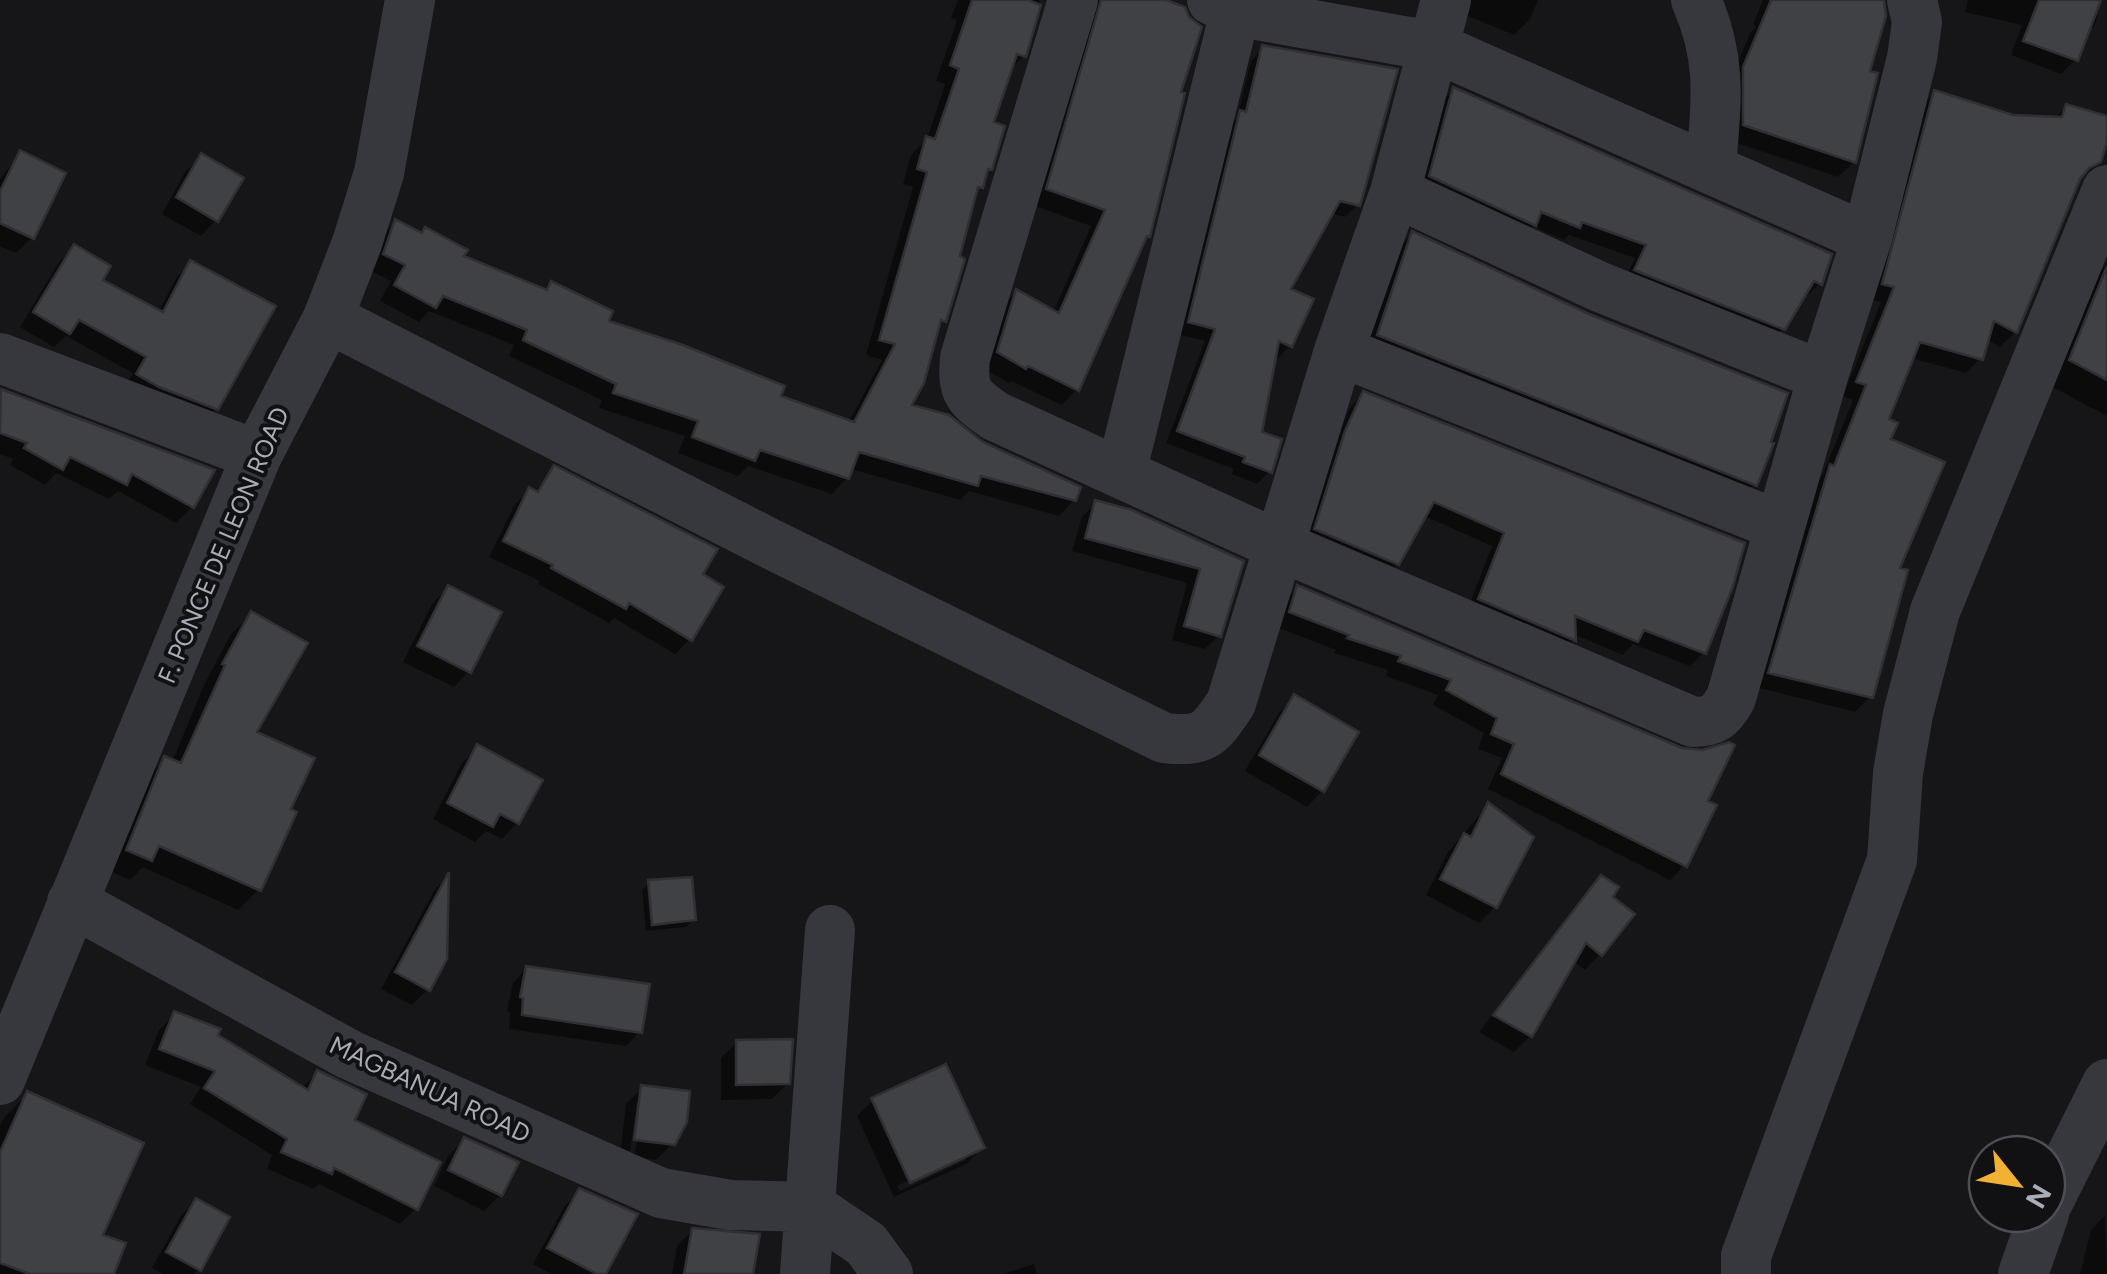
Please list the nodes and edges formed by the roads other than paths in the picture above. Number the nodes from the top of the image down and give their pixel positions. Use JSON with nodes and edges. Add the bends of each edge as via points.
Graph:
{"nodes":[{"id":1,"x":410,"y":0,"type":"edge"},
{"id":2,"x":1074,"y":0,"type":"edge"},
{"id":3,"x":1696,"y":0,"type":"edge"},
{"id":4,"x":1912,"y":0,"type":"edge"},
{"id":5,"x":1228,"y":4,"type":"edge"},
{"id":6,"x":1439,"y":23,"type":"edge"},
{"id":7,"x":1712,"y":167,"type":"junction"},
{"id":8,"x":2107,"y":190,"type":"edge"},
{"id":9,"x":1395,"y":192,"type":"junction"},
{"id":10,"x":1867,"y":238,"type":"junction"},
{"id":11,"x":328,"y":318,"type":"junction"},
{"id":12,"x":1339,"y":351,"type":"junction"},
{"id":13,"x":0,"y":358,"type":"edge"},
{"id":14,"x":1823,"y":376,"type":"junction"},
{"id":15,"x":257,"y":455,"type":"junction"},
{"id":16,"x":1121,"y":473,"type":"junction"},
{"id":17,"x":1780,"y":526,"type":"junction"},
{"id":18,"x":1280,"y":546,"type":"junction"},
{"id":19,"x":72,"y":902,"type":"junction"},
{"id":20,"x":830,"y":930,"type":"dead end"},
{"id":21,"x":0,"y":1080,"type":"edge"},
{"id":22,"x":2107,"y":1084,"type":"edge"},
{"id":23,"x":2067,"y":1164,"type":"edge"},
{"id":24,"x":811,"y":1207,"type":"junction"},
{"id":25,"x":2037,"y":1234,"type":"edge"},
{"id":26,"x":805,"y":1274,"type":"edge"},
{"id":27,"x":888,"y":1274,"type":"edge"},
{"id":28,"x":1746,"y":1274,"type":"edge"},
{"id":29,"x":2023,"y":1274,"type":"edge"}],
"edges":[{"from":1,"to":11,"type":"street","name":"F. PONCE DE LEON ROAD","via":[[379,173]]},
{"from":2,"to":16,"type":"street","via":[[965,358],[963,383],[995,416]]},
{"from":3,"to":7,"type":"street","via":[[1716,66]]},
{"from":4,"to":10,"type":"street","via":[[1912,58]]},
{"from":5,"to":6,"type":"street"},
{"from":5,"to":16,"type":"street"},
{"from":6,"to":7,"type":"street"},
{"from":6,"to":9,"type":"street"},
{"from":7,"to":10,"type":"street"},
{"from":8,"to":28,"type":"street","via":[[1935,610],[1900,758],[1892,860],[1746,1256]]},
{"from":9,"to":12,"type":"street"},
{"from":9,"to":14,"type":"street","via":[[1600,286]]},
{"from":10,"to":14,"type":"street"},
{"from":11,"to":15,"type":"street","name":"F. PONCE DE LEON ROAD"},
{"from":11,"to":18,"type":"street","via":[[1164,738],[1191,740],[1212,732],[1231,703]]},
{"from":12,"to":17,"type":"street"},
{"from":12,"to":18,"type":"street"},
{"from":13,"to":15,"type":"street"},
{"from":14,"to":17,"type":"street"},
{"from":15,"to":19,"type":"street","name":"F. PONCE DE LEON ROAD"},
{"from":16,"to":18,"type":"street"},
{"from":17,"to":18,"type":"street","via":[[1731,698],[1710,722],[1692,722]]},
{"from":19,"to":21,"type":"street","name":"F. PONCE DE LEON ROAD"},
{"from":19,"to":24,"type":"street","name":"MAGBANUA ROAD","via":[[350,1055],[660,1193],[730,1205]]},
{"from":20,"to":24,"type":"street"},
{"from":22,"to":23,"type":"street"},
{"from":24,"to":26,"type":"street"},
{"from":24,"to":27,"type":"street","via":[[866,1244]]},
{"from":25,"to":29,"type":"street"}]}
